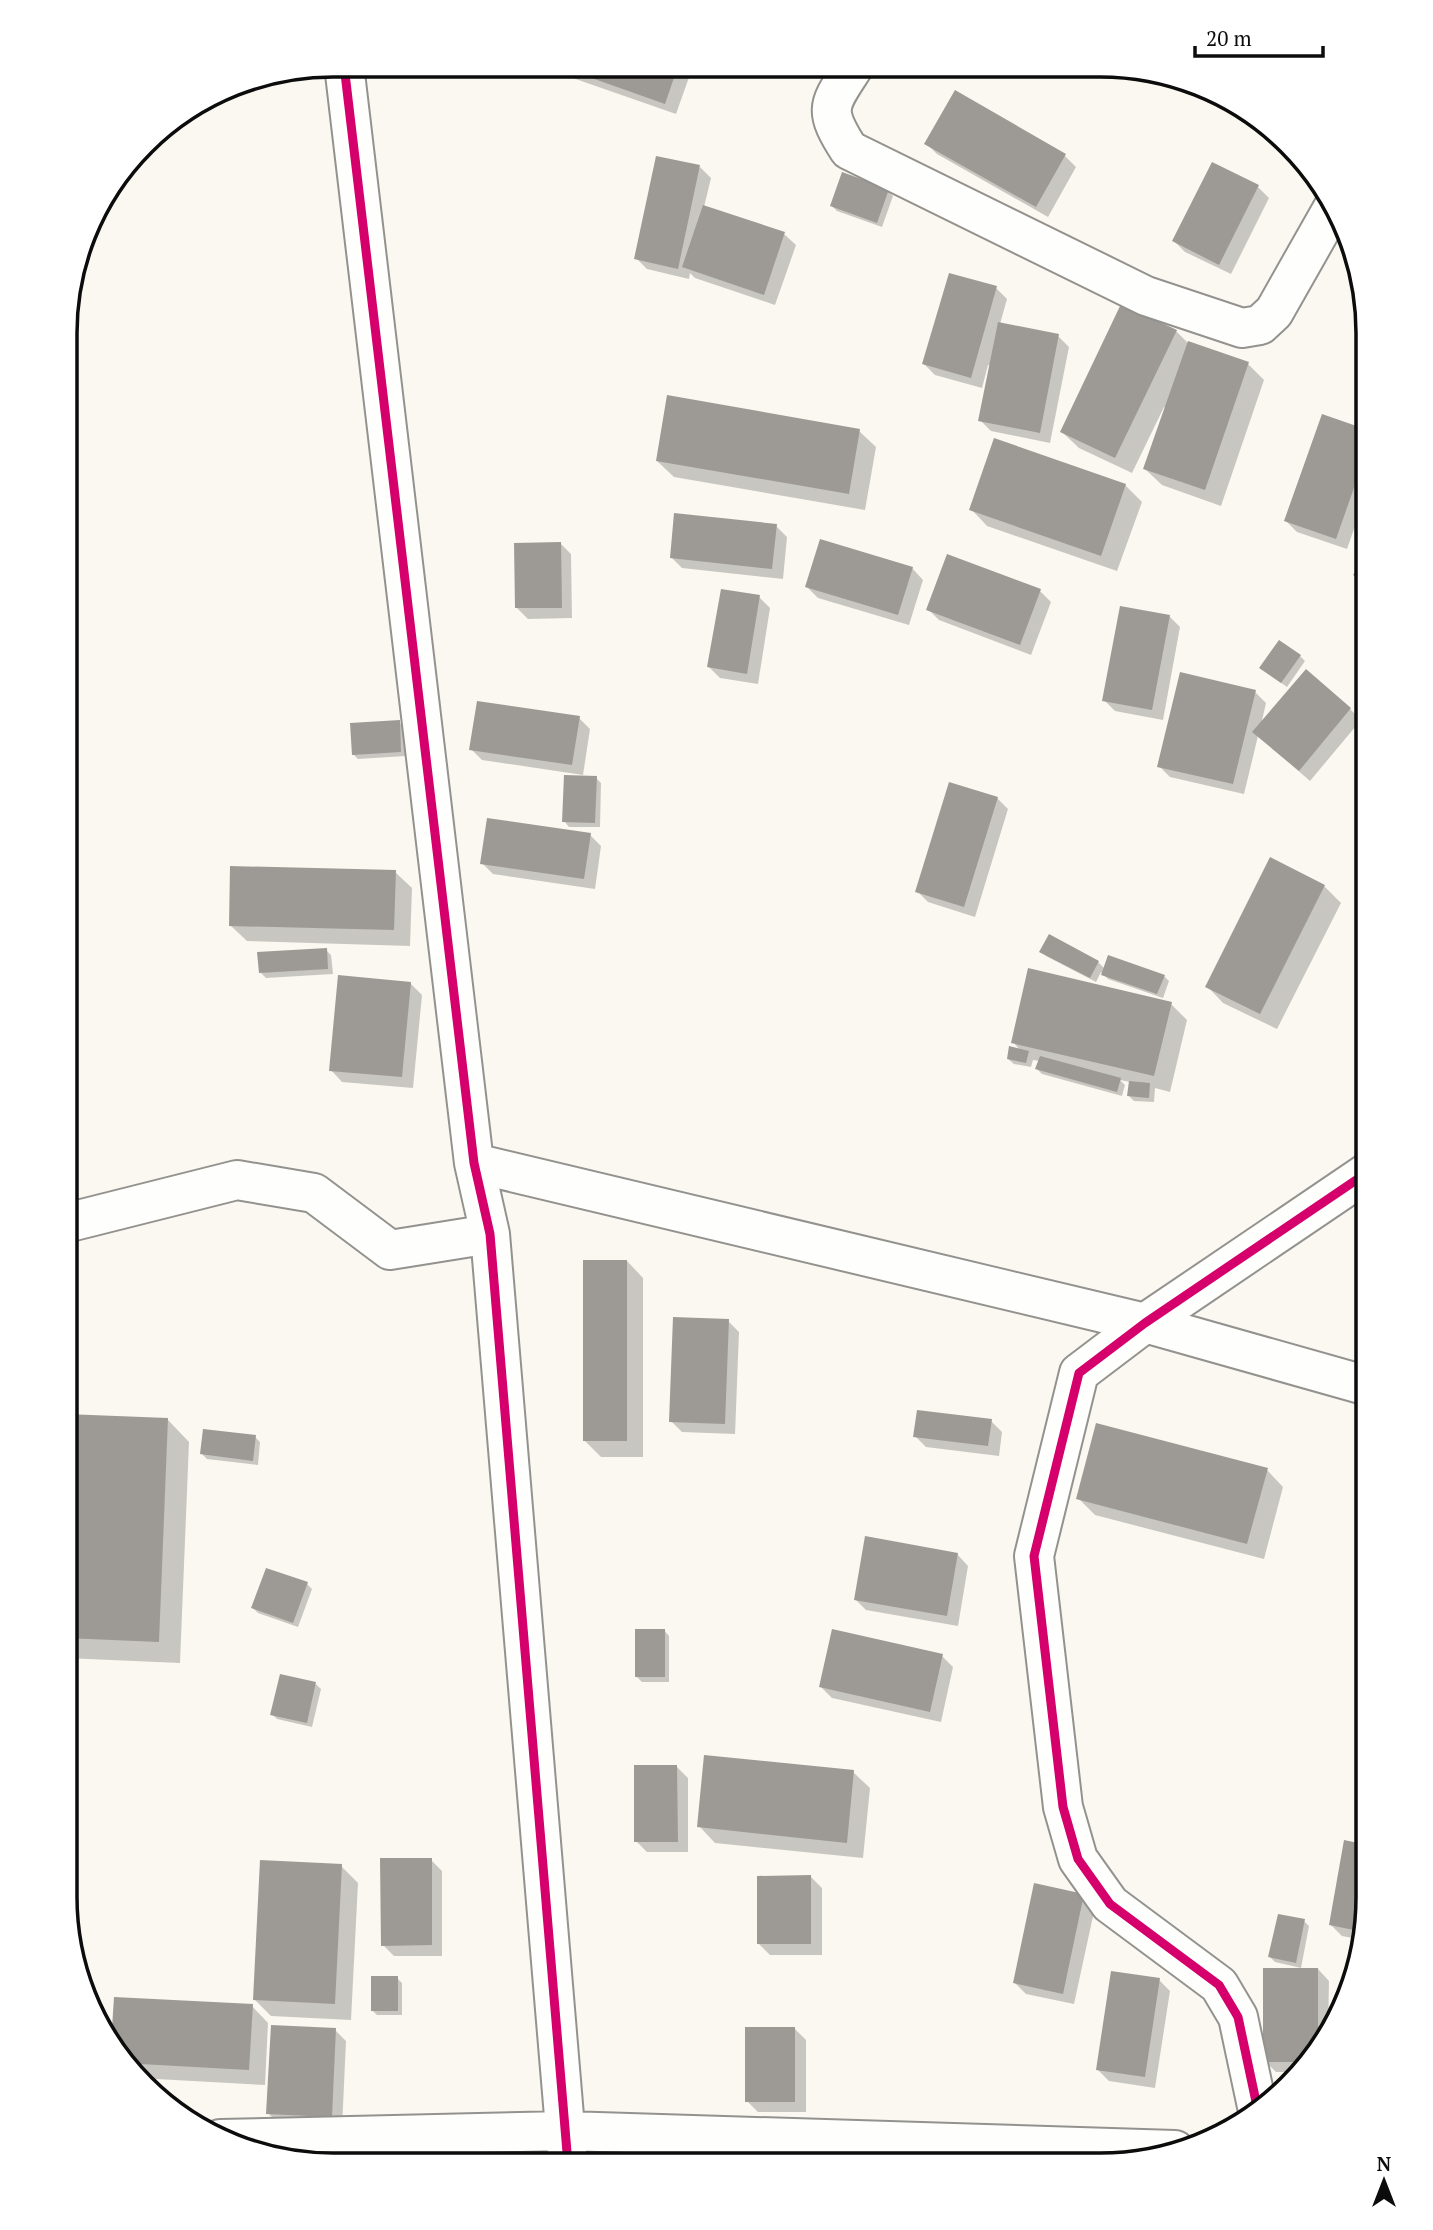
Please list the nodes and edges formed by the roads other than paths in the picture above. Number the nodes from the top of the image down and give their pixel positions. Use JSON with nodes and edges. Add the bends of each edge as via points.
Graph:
{"nodes":[{"id":1,"x":345,"y":77,"type":"edge"},
{"id":2,"x":847,"y":77,"type":"edge"},
{"id":3,"x":1328,"y":216,"type":"edge"},
{"id":4,"x":474,"y":1163,"type":"junction"},
{"id":5,"x":1356,"y":1180,"type":"edge"},
{"id":6,"x":77,"y":1220,"type":"edge"},
{"id":7,"x":490,"y":1234,"type":"junction"},
{"id":8,"x":1145,"y":1323,"type":"junction"},
{"id":9,"x":1356,"y":1383,"type":"edge"},
{"id":10,"x":1256,"y":2100,"type":"edge"},
{"id":11,"x":253,"y":2140,"type":"edge"},
{"id":12,"x":567,"y":2147,"type":"edge"},
{"id":13,"x":1140,"y":2150,"type":"edge"}],
"edges":[{"from":1,"to":4,"type":"street"},
{"from":2,"to":3,"type":"street","via":[[831,102],[834,127],[849,150],[1146,296],[1242,328],[1260,325],[1274,312]]},
{"from":4,"to":7,"type":"street"},
{"from":4,"to":8,"type":"street"},
{"from":5,"to":8,"type":"street"},
{"from":6,"to":7,"type":"street","via":[[237,1180],[314,1194],[390,1250]]},
{"from":7,"to":12,"type":"street"},
{"from":8,"to":9,"type":"street"},
{"from":8,"to":10,"type":"street","via":[[1079,1373],[1034,1556],[1063,1807],[1078,1859],[1110,1904],[1219,1984],[1238,2017]]},
{"from":11,"to":12,"type":"street"},
{"from":12,"to":13,"type":"street"}]}
